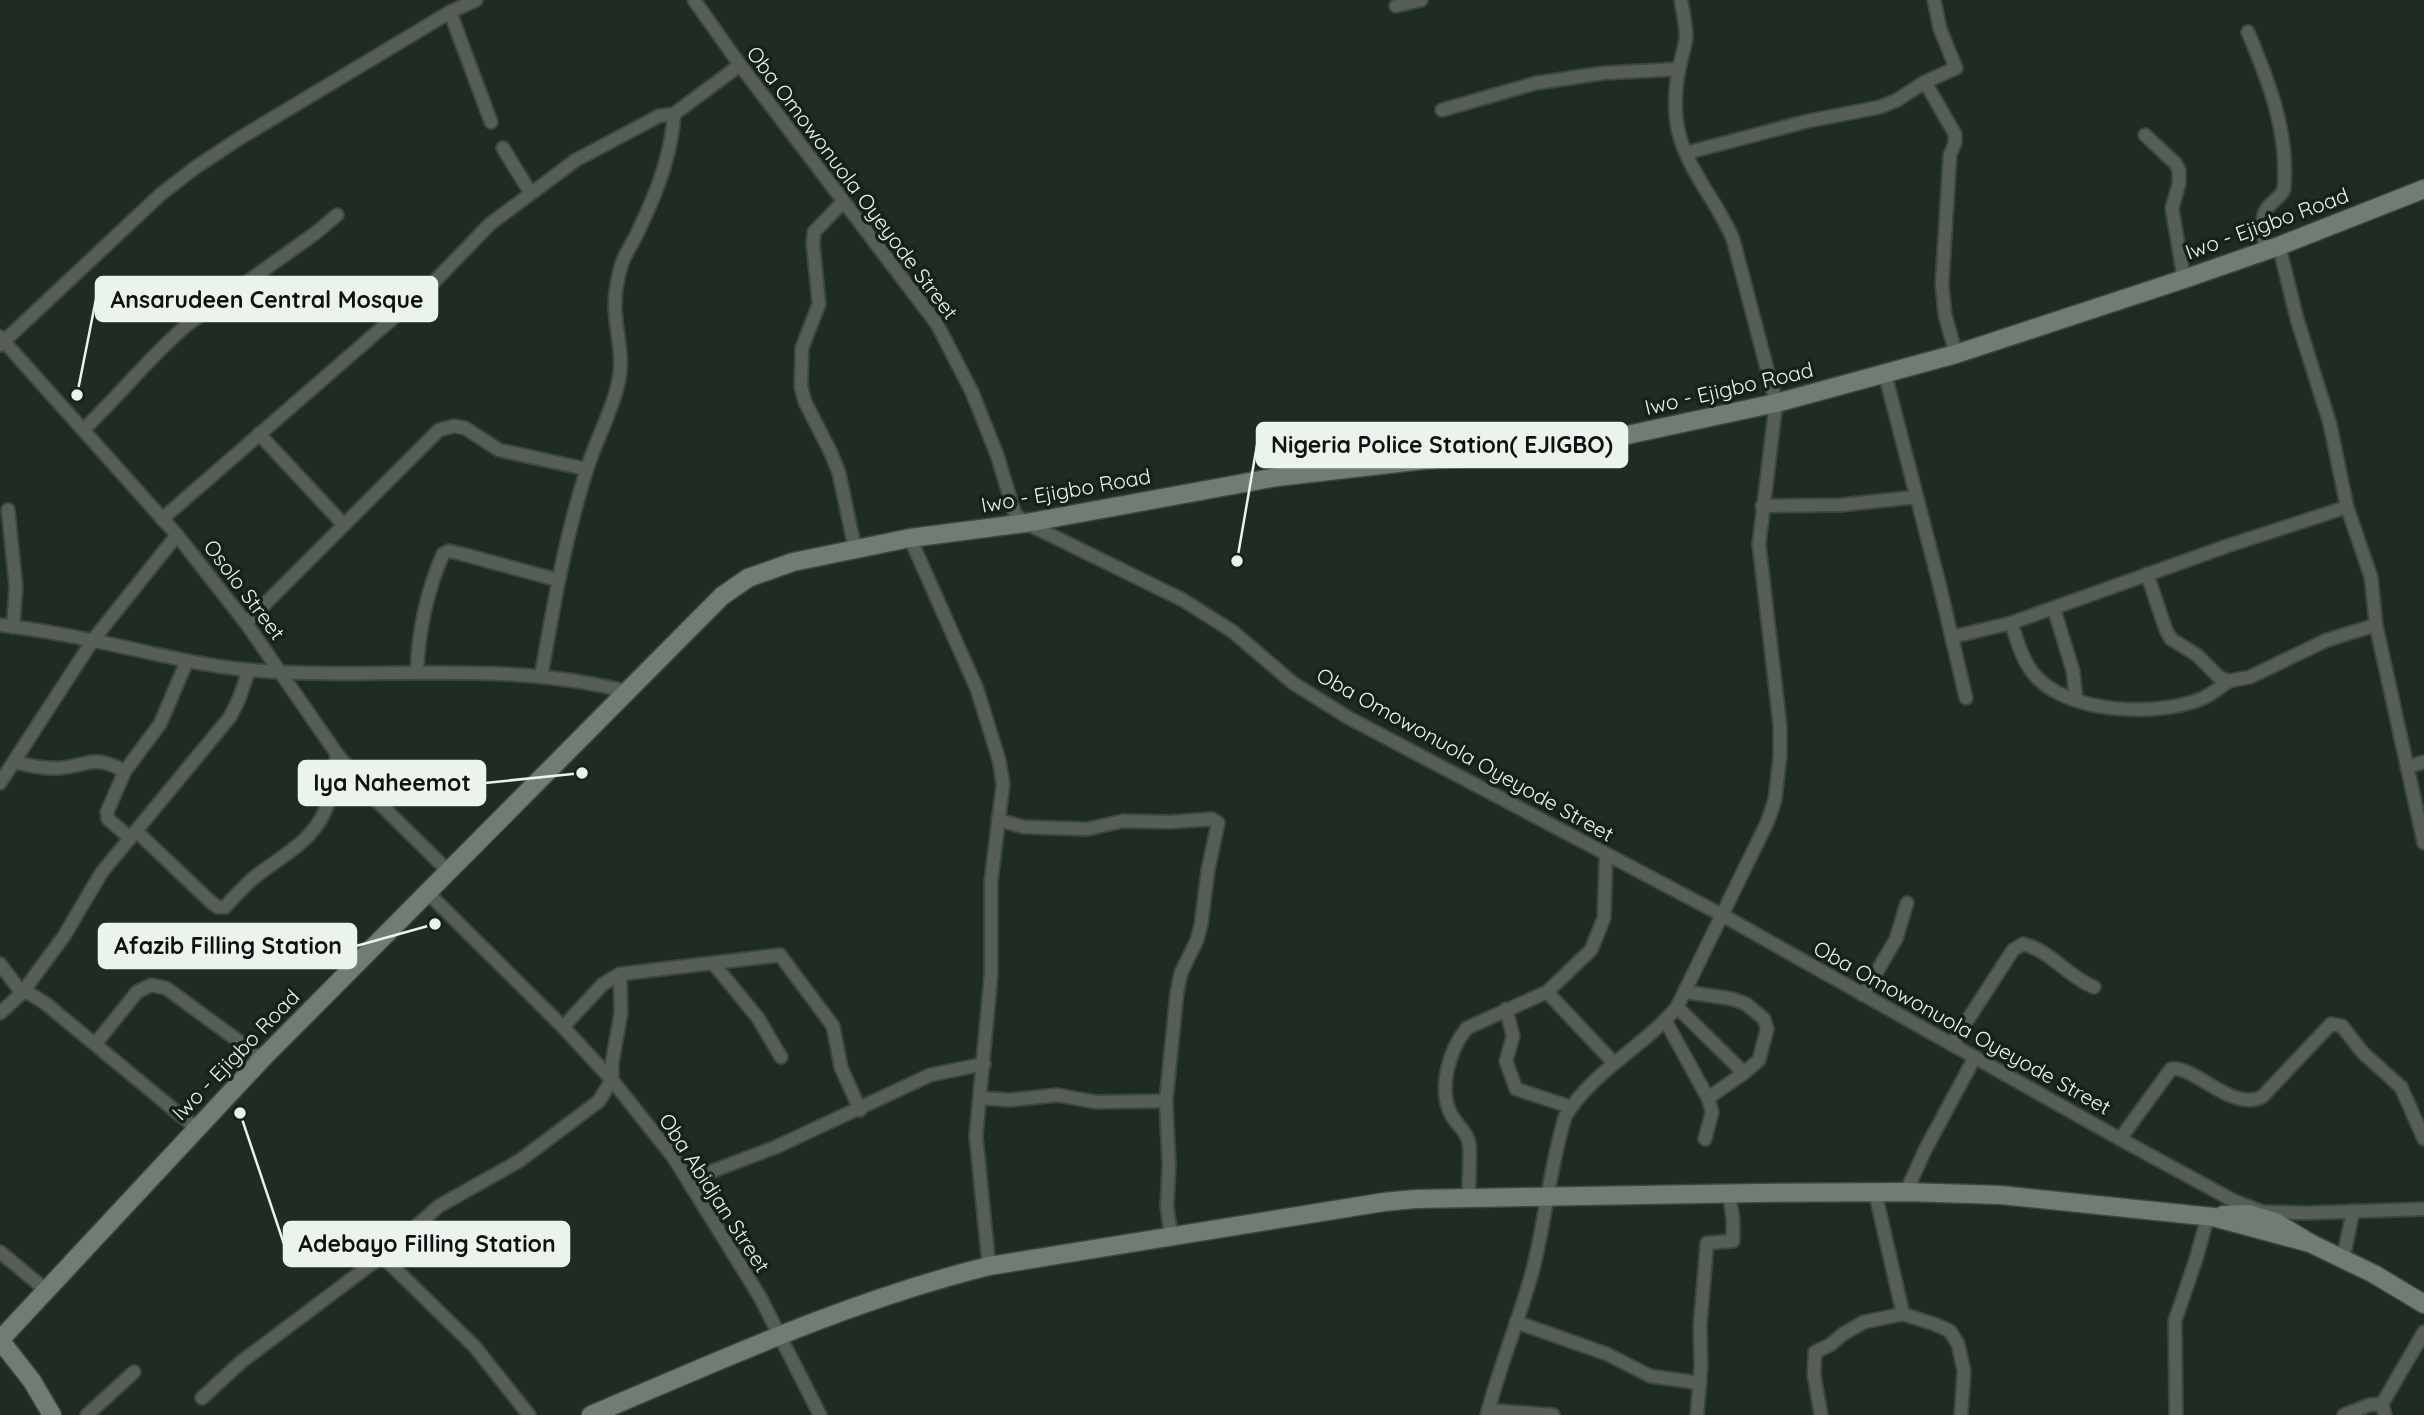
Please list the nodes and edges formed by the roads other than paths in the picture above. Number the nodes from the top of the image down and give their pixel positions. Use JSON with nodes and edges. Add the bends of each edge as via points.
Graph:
{"nodes":[{"id":1,"x":477,"y":0,"type":"edge"},
{"id":2,"x":694,"y":0,"type":"edge"},
{"id":3,"x":1421,"y":0,"type":"edge"},
{"id":4,"x":1681,"y":0,"type":"edge"},
{"id":5,"x":1934,"y":0,"type":"edge"},
{"id":6,"x":1396,"y":6,"type":"dead end"},
{"id":7,"x":450,"y":12,"type":"junction"},
{"id":8,"x":2248,"y":32,"type":"dead end"},
{"id":9,"x":740,"y":65,"type":"junction"},
{"id":10,"x":1679,"y":69,"type":"junction"},
{"id":11,"x":1925,"y":82,"type":"junction"},
{"id":12,"x":1442,"y":110,"type":"dead end"},
{"id":13,"x":674,"y":114,"type":"junction"},
{"id":14,"x":491,"y":122,"type":"dead end"},
{"id":15,"x":2145,"y":135,"type":"dead end"},
{"id":16,"x":503,"y":148,"type":"dead end"},
{"id":17,"x":1686,"y":153,"type":"junction"},
{"id":18,"x":2424,"y":189,"type":"edge"},
{"id":19,"x":530,"y":192,"type":"junction"},
{"id":20,"x":843,"y":202,"type":"junction"},
{"id":21,"x":337,"y":215,"type":"dead end"},
{"id":22,"x":2273,"y":248,"type":"junction"},
{"id":23,"x":2184,"y":279,"type":"junction"},
{"id":24,"x":1,"y":341,"type":"edge"},
{"id":25,"x":1956,"y":354,"type":"junction"},
{"id":26,"x":1885,"y":374,"type":"junction"},
{"id":27,"x":1776,"y":403,"type":"junction"},
{"id":28,"x":83,"y":430,"type":"junction"},
{"id":29,"x":259,"y":434,"type":"junction"},
{"id":30,"x":586,"y":470,"type":"junction"},
{"id":31,"x":1916,"y":497,"type":"junction"},
{"id":32,"x":1762,"y":506,"type":"junction"},
{"id":33,"x":2347,"y":507,"type":"junction"},
{"id":34,"x":8,"y":510,"type":"dead end"},
{"id":35,"x":162,"y":519,"type":"junction"},
{"id":36,"x":1026,"y":523,"type":"junction"},
{"id":37,"x":344,"y":525,"type":"junction"},
{"id":38,"x":177,"y":535,"type":"junction"},
{"id":39,"x":910,"y":538,"type":"junction"},
{"id":40,"x":855,"y":549,"type":"junction"},
{"id":41,"x":2147,"y":574,"type":"junction"},
{"id":42,"x":558,"y":580,"type":"junction"},
{"id":43,"x":2054,"y":609,"type":"junction"},
{"id":44,"x":246,"y":623,"type":"junction"},
{"id":45,"x":2011,"y":624,"type":"junction"},
{"id":46,"x":2376,"y":625,"type":"junction"},
{"id":47,"x":7,"y":626,"type":"edge"},
{"id":48,"x":1952,"y":637,"type":"junction"},
{"id":49,"x":93,"y":640,"type":"junction"},
{"id":50,"x":187,"y":661,"type":"junction"},
{"id":51,"x":249,"y":670,"type":"junction"},
{"id":52,"x":281,"y":672,"type":"junction"},
{"id":53,"x":417,"y":672,"type":"junction"},
{"id":54,"x":541,"y":677,"type":"junction"},
{"id":55,"x":2229,"y":681,"type":"junction"},
{"id":56,"x":628,"y":692,"type":"junction"},
{"id":57,"x":1966,"y":698,"type":"dead end"},
{"id":58,"x":2076,"y":699,"type":"junction"},
{"id":59,"x":337,"y":754,"type":"junction"},
{"id":60,"x":15,"y":762,"type":"junction"},
{"id":61,"x":2424,"y":762,"type":"edge"},
{"id":62,"x":2407,"y":767,"type":"junction"},
{"id":63,"x":125,"y":771,"type":"junction"},
{"id":64,"x":0,"y":783,"type":"edge"},
{"id":65,"x":998,"y":820,"type":"junction"},
{"id":66,"x":133,"y":835,"type":"junction"},
{"id":67,"x":2424,"y":843,"type":"edge"},
{"id":68,"x":1606,"y":854,"type":"junction"},
{"id":69,"x":449,"y":872,"type":"junction"},
{"id":70,"x":428,"y":893,"type":"junction"},
{"id":71,"x":1907,"y":904,"type":"dead end"},
{"id":72,"x":1722,"y":915,"type":"junction"},
{"id":73,"x":0,"y":964,"type":"edge"},
{"id":74,"x":713,"y":964,"type":"junction"},
{"id":75,"x":620,"y":974,"type":"junction"},
{"id":76,"x":2094,"y":987,"type":"dead end"},
{"id":77,"x":1547,"y":992,"type":"junction"},
{"id":78,"x":1686,"y":992,"type":"junction"},
{"id":79,"x":22,"y":993,"type":"junction"},
{"id":80,"x":1863,"y":995,"type":"junction"},
{"id":81,"x":1677,"y":1007,"type":"junction"},
{"id":82,"x":1506,"y":1009,"type":"junction"},
{"id":83,"x":0,"y":1013,"type":"edge"},
{"id":84,"x":1666,"y":1022,"type":"junction"},
{"id":85,"x":564,"y":1027,"type":"junction"},
{"id":86,"x":96,"y":1043,"type":"junction"},
{"id":87,"x":1952,"y":1044,"type":"junction"},
{"id":88,"x":781,"y":1057,"type":"dead end"},
{"id":89,"x":1975,"y":1057,"type":"junction"},
{"id":90,"x":261,"y":1060,"type":"junction"},
{"id":91,"x":1614,"y":1063,"type":"junction"},
{"id":92,"x":984,"y":1064,"type":"junction"},
{"id":93,"x":1744,"y":1073,"type":"junction"},
{"id":94,"x":612,"y":1080,"type":"junction"},
{"id":95,"x":981,"y":1097,"type":"junction"},
{"id":96,"x":1708,"y":1098,"type":"junction"},
{"id":97,"x":1166,"y":1101,"type":"junction"},
{"id":98,"x":1571,"y":1107,"type":"junction"},
{"id":99,"x":860,"y":1110,"type":"junction"},
{"id":100,"x":196,"y":1128,"type":"junction"},
{"id":101,"x":1705,"y":1139,"type":"dead end"},
{"id":102,"x":2120,"y":1139,"type":"junction"},
{"id":103,"x":2424,"y":1139,"type":"edge"},
{"id":104,"x":692,"y":1187,"type":"junction"},
{"id":105,"x":1875,"y":1192,"type":"junction"},
{"id":106,"x":1906,"y":1192,"type":"junction"},
{"id":107,"x":1729,"y":1194,"type":"junction"},
{"id":108,"x":1546,"y":1197,"type":"junction"},
{"id":109,"x":1469,"y":1199,"type":"junction"},
{"id":110,"x":2424,"y":1209,"type":"edge"},
{"id":111,"x":2353,"y":1211,"type":"junction"},
{"id":112,"x":2261,"y":1214,"type":"junction"},
{"id":113,"x":2210,"y":1217,"type":"junction"},
{"id":114,"x":1171,"y":1236,"type":"junction"},
{"id":115,"x":2310,"y":1243,"type":"junction"},
{"id":116,"x":0,"y":1252,"type":"edge"},
{"id":117,"x":382,"y":1256,"type":"junction"},
{"id":118,"x":2343,"y":1259,"type":"junction"},
{"id":119,"x":989,"y":1266,"type":"junction"},
{"id":120,"x":46,"y":1290,"type":"junction"},
{"id":121,"x":2424,"y":1304,"type":"edge"},
{"id":122,"x":1903,"y":1314,"type":"junction"},
{"id":123,"x":1516,"y":1322,"type":"junction"},
{"id":124,"x":2424,"y":1332,"type":"edge"},
{"id":125,"x":781,"y":1335,"type":"junction"},
{"id":126,"x":0,"y":1340,"type":"edge"},
{"id":127,"x":134,"y":1372,"type":"dead end"},
{"id":128,"x":1700,"y":1383,"type":"junction"},
{"id":129,"x":202,"y":1398,"type":"dead end"},
{"id":130,"x":2383,"y":1410,"type":"edge"},
{"id":131,"x":1488,"y":1413,"type":"edge"},
{"id":132,"x":52,"y":1415,"type":"edge"},
{"id":133,"x":87,"y":1415,"type":"edge"},
{"id":134,"x":529,"y":1415,"type":"edge"},
{"id":135,"x":591,"y":1415,"type":"edge"},
{"id":136,"x":820,"y":1415,"type":"edge"},
{"id":137,"x":1553,"y":1415,"type":"edge"},
{"id":138,"x":1697,"y":1415,"type":"edge"},
{"id":139,"x":1821,"y":1415,"type":"edge"},
{"id":140,"x":1961,"y":1415,"type":"edge"},
{"id":141,"x":2176,"y":1415,"type":"edge"},
{"id":142,"x":2344,"y":1415,"type":"edge"}],
"edges":[{"from":1,"to":7,"type":"street"},
{"from":2,"to":9,"type":"street","name":"Oba Omowonuola Oyeyode Street"},
{"from":3,"to":6,"type":"street"},
{"from":4,"to":10,"type":"street","via":[[1686,40]]},
{"from":5,"to":11,"type":"street","via":[[1956,68]]},
{"from":7,"to":14,"type":"street"},
{"from":7,"to":24,"type":"street","via":[[196,167]]},
{"from":8,"to":22,"type":"street","via":[[2283,137],[2284,189],[2263,214]]},
{"from":9,"to":13,"type":"street"},
{"from":9,"to":20,"type":"street","name":"Oba Omowonuola Oyeyode Street"},
{"from":10,"to":12,"type":"street","via":[[1536,83]]},
{"from":10,"to":17,"type":"street","via":[[1676,116]]},
{"from":11,"to":17,"type":"street","via":[[1880,107]]},
{"from":11,"to":25,"type":"street","via":[[1955,134],[1942,284]]},
{"from":13,"to":19,"type":"street","via":[[659,116],[610,141]]},
{"from":13,"to":30,"type":"street","via":[[651,204],[623,261],[615,306],[620,376]]},
{"from":15,"to":23,"type":"street","via":[[2175,163],[2180,177],[2172,208]]},
{"from":16,"to":19,"type":"street"},
{"from":17,"to":27,"type":"street","via":[[1733,239]]},
{"from":18,"to":22,"type":"main road","name":"Iwo - Ejigbo Road"},
{"from":19,"to":29,"type":"street","via":[[484,229],[430,286]]},
{"from":20,"to":36,"type":"street","name":"Oba Omowonuola Oyeyode Street","via":[[937,324],[972,392],[1015,514]]},
{"from":20,"to":40,"type":"street","via":[[814,232],[819,304],[802,348],[801,387],[839,473]]},
{"from":21,"to":28,"type":"street","via":[[188,324]]},
{"from":22,"to":23,"type":"main road","name":"Iwo - Ejigbo Road"},
{"from":22,"to":33,"type":"street","via":[[2330,424]]},
{"from":23,"to":25,"type":"main road","name":"Iwo - Ejigbo Road"},
{"from":24,"to":28,"type":"street","name":"Osolo Street"},
{"from":25,"to":26,"type":"main road","name":"Iwo - Ejigbo Road"},
{"from":26,"to":27,"type":"main road","name":"Iwo - Ejigbo Road"},
{"from":26,"to":31,"type":"street"},
{"from":27,"to":32,"type":"street"},
{"from":27,"to":36,"type":"main road","name":"Iwo - Ejigbo Road","via":[[1645,432],[1277,477]]},
{"from":28,"to":35,"type":"street","name":"Osolo Street"},
{"from":29,"to":35,"type":"street"},
{"from":29,"to":37,"type":"street"},
{"from":30,"to":37,"type":"street","via":[[499,450],[454,426],[439,430]]},
{"from":30,"to":42,"type":"street"},
{"from":31,"to":32,"type":"street","via":[[1840,506]]},
{"from":31,"to":48,"type":"street"},
{"from":32,"to":72,"type":"street","via":[[1759,558],[1780,726],[1778,782],[1767,824]]},
{"from":33,"to":41,"type":"street"},
{"from":33,"to":46,"type":"street","via":[[2371,577]]},
{"from":34,"to":47,"type":"street","via":[[16,587]]},
{"from":35,"to":38,"type":"street","name":"Osolo Street"},
{"from":36,"to":39,"type":"main road","name":"Iwo - Ejigbo Road"},
{"from":36,"to":68,"type":"street","name":"Oba Omowonuola Oyeyode Street","via":[[1183,600],[1232,631],[1293,683],[1349,718]]},
{"from":37,"to":44,"type":"street"},
{"from":38,"to":44,"type":"street","name":"Osolo Street"},
{"from":38,"to":49,"type":"street"},
{"from":39,"to":40,"type":"main road","name":"Iwo - Ejigbo Road"},
{"from":39,"to":65,"type":"street","via":[[977,689],[1003,784]]},
{"from":40,"to":56,"type":"main road","name":"Iwo - Ejigbo Road","via":[[793,562],[732,588]]},
{"from":41,"to":43,"type":"street"},
{"from":41,"to":55,"type":"street","via":[[2171,639]]},
{"from":42,"to":53,"type":"street","via":[[449,551],[443,554],[425,609]]},
{"from":42,"to":54,"type":"street"},
{"from":43,"to":45,"type":"street"},
{"from":43,"to":58,"type":"street","via":[[2073,671]]},
{"from":44,"to":52,"type":"street","name":"Osolo Street"},
{"from":45,"to":48,"type":"street"},
{"from":45,"to":58,"type":"street","via":[[2034,676]]},
{"from":46,"to":55,"type":"street","via":[[2327,640],[2250,677]]},
{"from":46,"to":62,"type":"street"},
{"from":47,"to":49,"type":"street"},
{"from":48,"to":57,"type":"street"},
{"from":49,"to":50,"type":"street"},
{"from":49,"to":60,"type":"street"},
{"from":50,"to":51,"type":"street"},
{"from":50,"to":63,"type":"street","via":[[160,724]]},
{"from":51,"to":52,"type":"street"},
{"from":51,"to":66,"type":"street","via":[[230,717]]},
{"from":52,"to":53,"type":"street"},
{"from":52,"to":59,"type":"street","name":"Osolo Street"},
{"from":53,"to":54,"type":"street"},
{"from":54,"to":56,"type":"street"},
{"from":55,"to":58,"type":"street","via":[[2202,699],[2163,708],[2104,708]]},
{"from":56,"to":69,"type":"main road","name":"Iwo - Ejigbo Road"},
{"from":59,"to":66,"type":"street","via":[[331,794],[311,832],[239,890],[225,907],[212,903]]},
{"from":59,"to":69,"type":"street","name":"Osolo Street"},
{"from":60,"to":63,"type":"street","via":[[47,769],[95,760]]},
{"from":60,"to":64,"type":"street"},
{"from":61,"to":62,"type":"street"},
{"from":62,"to":67,"type":"street"},
{"from":63,"to":66,"type":"street","via":[[107,812],[108,819]]},
{"from":65,"to":92,"type":"street"},
{"from":65,"to":97,"type":"street","via":[[1024,827],[1087,830],[1123,821],[1213,819],[1218,823],[1201,925],[1177,992]]},
{"from":66,"to":79,"type":"street","via":[[102,872],[64,936]]},
{"from":68,"to":72,"type":"street","name":"Oba Omowonuola Oyeyode Street"},
{"from":68,"to":77,"type":"street","via":[[1603,925],[1591,950]]},
{"from":69,"to":70,"type":"main road","name":"Iwo - Ejigbo Road"},
{"from":70,"to":85,"type":"street","name":"Oba Abidjan Street"},
{"from":70,"to":90,"type":"main road","name":"Iwo - Ejigbo Road"},
{"from":71,"to":80,"type":"street","via":[[1896,939]]},
{"from":72,"to":78,"type":"street"},
{"from":72,"to":80,"type":"street","name":"Oba Omowonuola Oyeyode Street"},
{"from":73,"to":79,"type":"street"},
{"from":74,"to":75,"type":"street"},
{"from":74,"to":88,"type":"street","via":[[758,1018]]},
{"from":74,"to":99,"type":"street","via":[[776,954],[784,957],[833,1026],[841,1068]]},
{"from":75,"to":85,"type":"street","via":[[603,984]]},
{"from":75,"to":94,"type":"street","via":[[621,1013]]},
{"from":76,"to":87,"type":"street","via":[[2023,944],[2013,950]]},
{"from":77,"to":82,"type":"street"},
{"from":77,"to":91,"type":"street"},
{"from":78,"to":81,"type":"street"},
{"from":78,"to":93,"type":"street","via":[[1733,999],[1764,1019],[1763,1052]]},
{"from":79,"to":83,"type":"street"},
{"from":79,"to":86,"type":"street","via":[[46,1003]]},
{"from":80,"to":87,"type":"street","name":"Oba Omowonuola Oyeyode Street"},
{"from":81,"to":84,"type":"street"},
{"from":81,"to":93,"type":"street"},
{"from":82,"to":98,"type":"street","via":[[1513,1036],[1506,1061],[1516,1089]]},
{"from":82,"to":109,"type":"street","via":[[1467,1028],[1448,1068],[1445,1100],[1469,1143]]},
{"from":84,"to":91,"type":"street"},
{"from":84,"to":96,"type":"street"},
{"from":85,"to":94,"type":"street","name":"Oba Abidjan Street"},
{"from":86,"to":90,"type":"street","via":[[137,992],[151,985],[166,988]]},
{"from":86,"to":100,"type":"street"},
{"from":87,"to":89,"type":"street","name":"Oba Omowonuola Oyeyode Street"},
{"from":89,"to":102,"type":"street","name":"Oba Omowonuola Oyeyode Street"},
{"from":89,"to":106,"type":"street"},
{"from":90,"to":100,"type":"main road","name":"Iwo - Ejigbo Road"},
{"from":91,"to":98,"type":"street"},
{"from":92,"to":95,"type":"street"},
{"from":92,"to":99,"type":"street","via":[[930,1075]]},
{"from":93,"to":96,"type":"street"},
{"from":94,"to":104,"type":"street","name":"Oba Abidjan Street"},
{"from":94,"to":117,"type":"street","via":[[599,1101],[519,1161],[439,1206]]},
{"from":95,"to":97,"type":"street","via":[[1010,1100],[1057,1095],[1096,1102]]},
{"from":95,"to":119,"type":"street","via":[[976,1136]]},
{"from":96,"to":101,"type":"street","via":[[1712,1112]]},
{"from":97,"to":114,"type":"street"},
{"from":98,"to":108,"type":"street","via":[[1561,1128]]},
{"from":99,"to":104,"type":"street","via":[[710,1172]]},
{"from":100,"to":120,"type":"main road","name":"Iwo - Ejigbo Road"},
{"from":102,"to":103,"type":"street","via":[[2171,1069],[2254,1101],[2337,1024],[2401,1087]]},
{"from":102,"to":112,"type":"street","name":"Oba Omowonuola Oyeyode Street"},
{"from":104,"to":125,"type":"street","name":"Oba Abidjan Street"},
{"from":105,"to":106,"type":"main road"},
{"from":105,"to":107,"type":"main road"},
{"from":105,"to":122,"type":"street"},
{"from":106,"to":113,"type":"main road","via":[[2001,1195]]},
{"from":107,"to":108,"type":"main road"},
{"from":107,"to":128,"type":"street","via":[[1733,1241],[1707,1243]]},
{"from":108,"to":109,"type":"main road"},
{"from":108,"to":123,"type":"street","via":[[1539,1244]]},
{"from":109,"to":114,"type":"main road","via":[[1384,1202]]},
{"from":110,"to":111,"type":"street"},
{"from":111,"to":112,"type":"street"},
{"from":111,"to":118,"type":"street"},
{"from":112,"to":113,"type":"main road"},
{"from":112,"to":115,"type":"main road"},
{"from":113,"to":115,"type":"main road"},
{"from":113,"to":141,"type":"street","via":[[2173,1332]]},
{"from":114,"to":119,"type":"main road"},
{"from":115,"to":118,"type":"main road"},
{"from":116,"to":120,"type":"street"},
{"from":117,"to":129,"type":"street","via":[[241,1362]]},
{"from":117,"to":134,"type":"street","via":[[475,1347]]},
{"from":118,"to":121,"type":"main road"},
{"from":119,"to":125,"type":"main road","via":[[943,1277]]},
{"from":120,"to":126,"type":"main road","name":"Iwo - Ejigbo Road"},
{"from":122,"to":139,"type":"street","via":[[1864,1322],[1815,1352]]},
{"from":122,"to":140,"type":"street","via":[[1955,1337],[1964,1371]]},
{"from":123,"to":128,"type":"street","via":[[1607,1354],[1650,1376]]},
{"from":123,"to":131,"type":"street"},
{"from":124,"to":130,"type":"street"},
{"from":125,"to":135,"type":"main road"},
{"from":125,"to":136,"type":"street","name":"Oba Abidjan Street"},
{"from":126,"to":132,"type":"main road"},
{"from":127,"to":133,"type":"street"},
{"from":128,"to":138,"type":"street"},
{"from":130,"to":142,"type":"street","via":[[2369,1405]]},
{"from":131,"to":137,"type":"street"}]}
